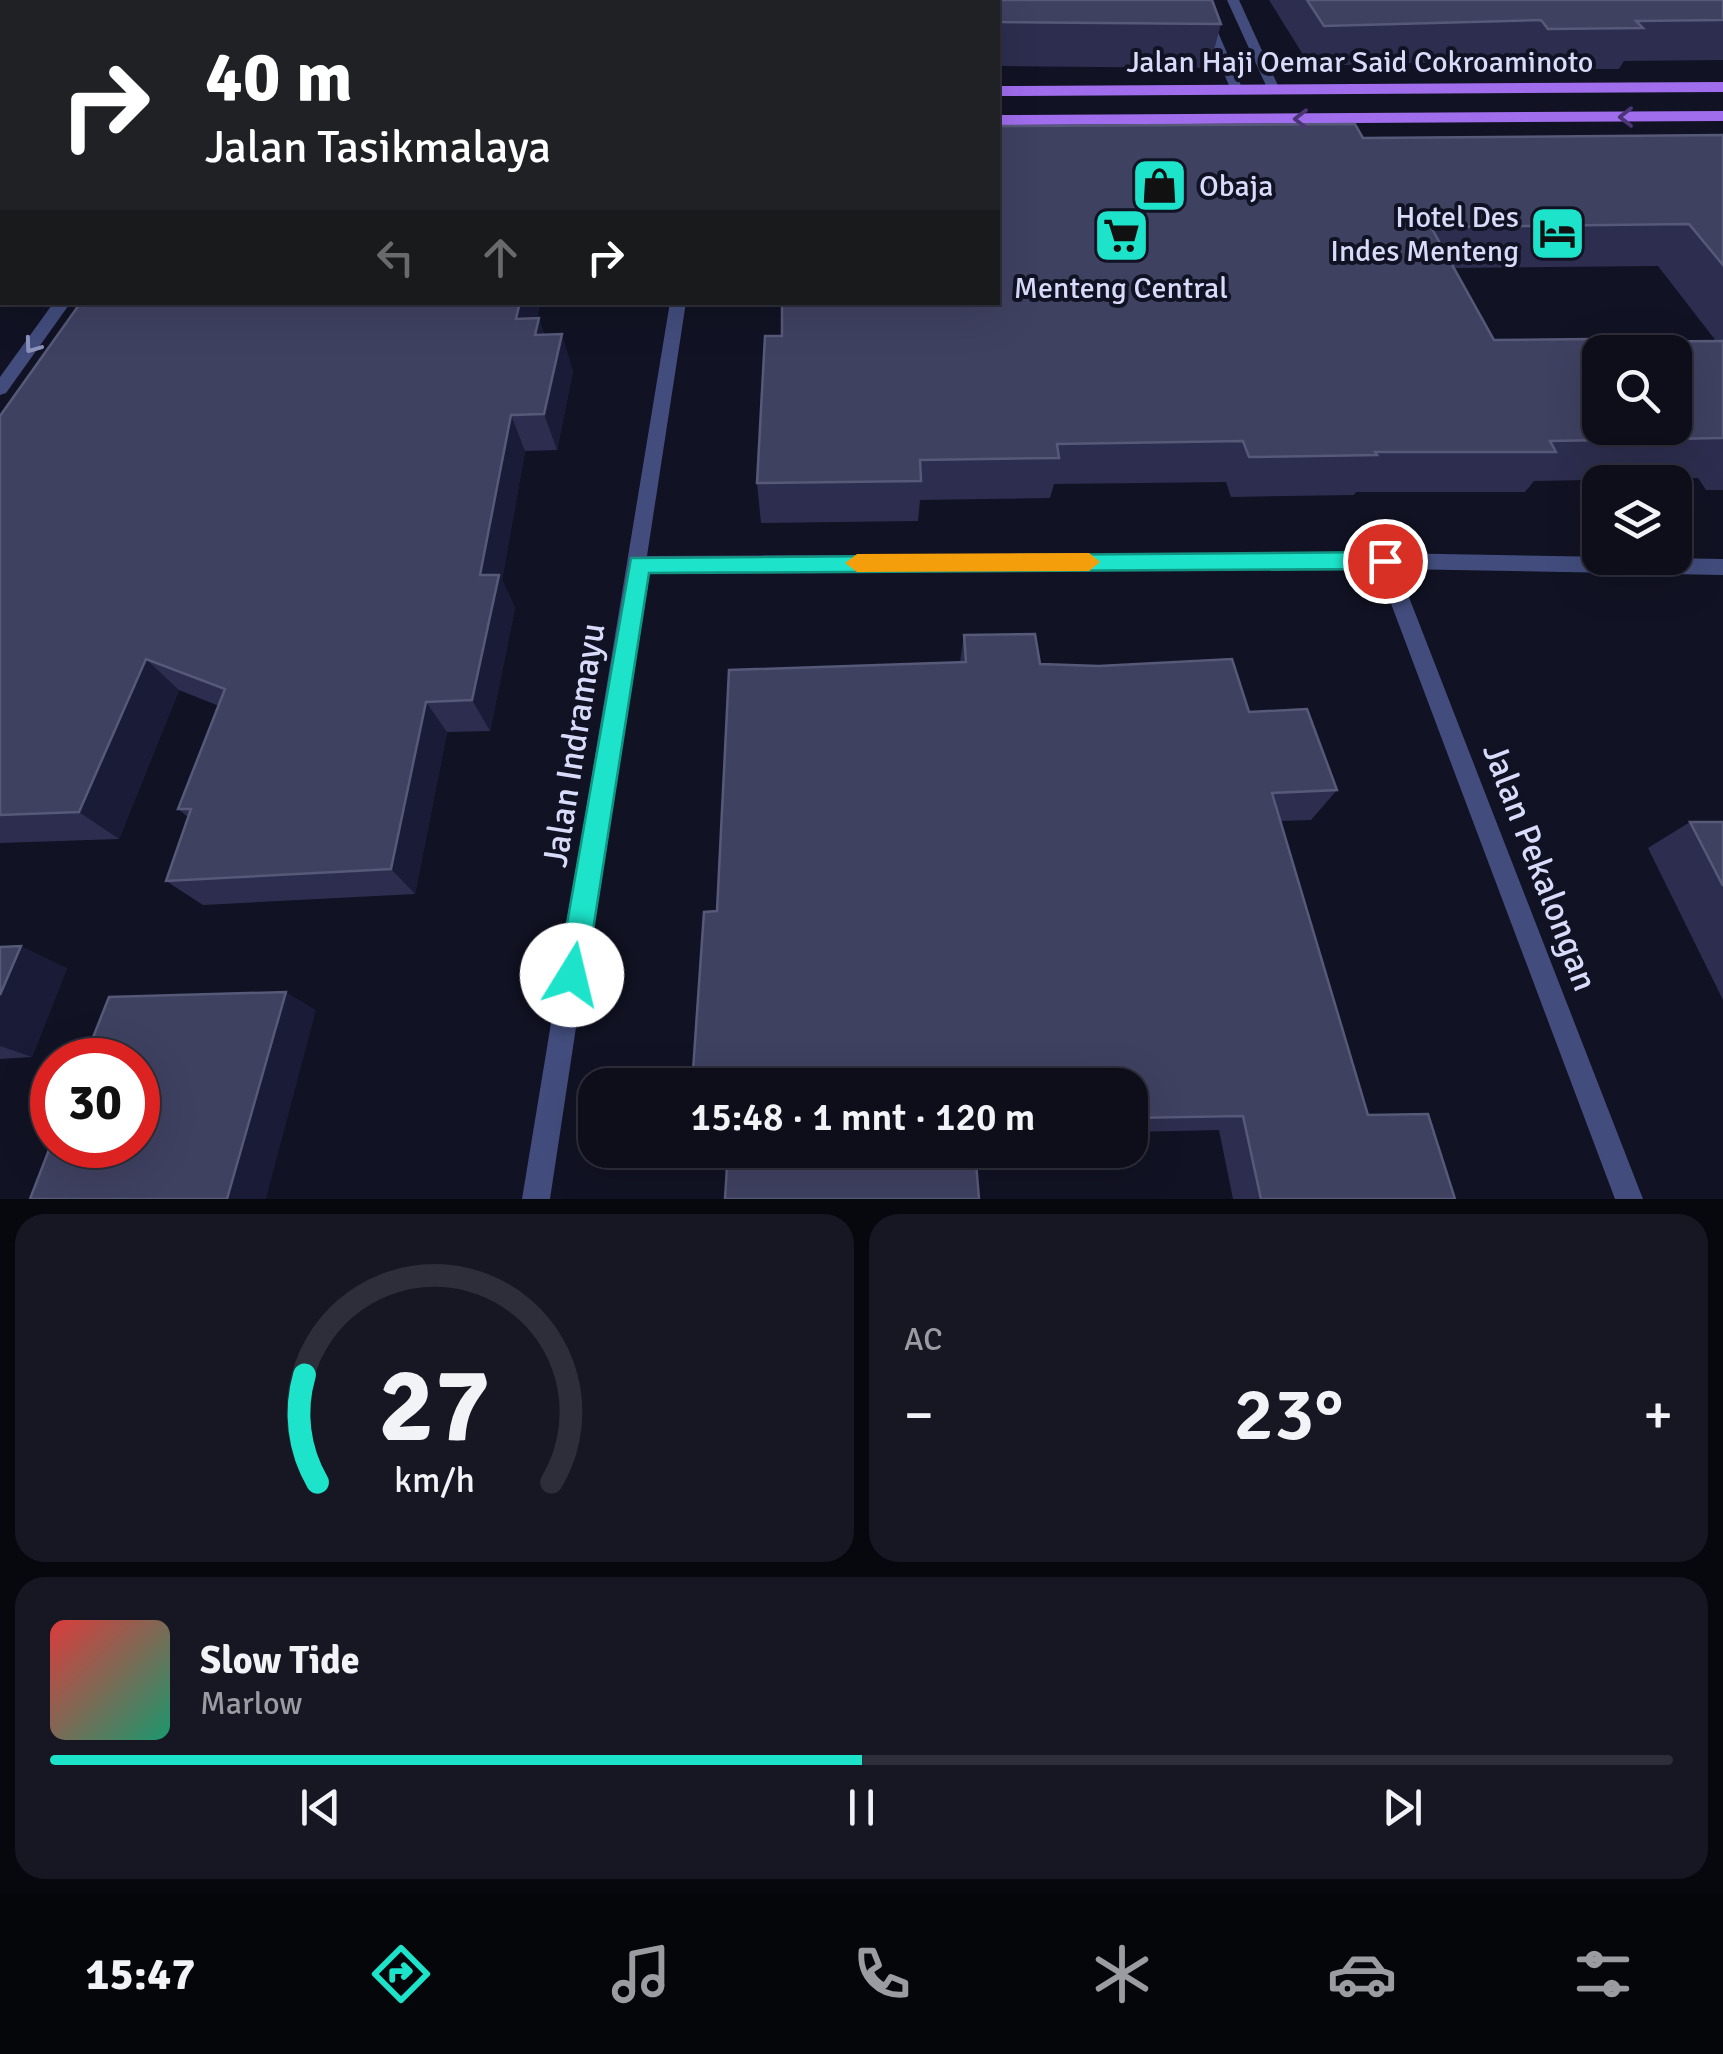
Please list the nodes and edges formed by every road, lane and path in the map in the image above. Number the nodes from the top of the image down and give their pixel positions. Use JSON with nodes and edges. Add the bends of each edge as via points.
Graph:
{"nodes":[{"id":1,"x":1198,"y":0,"type":"edge"},
{"id":2,"x":1233,"y":0,"type":"edge"},
{"id":3,"x":1723,"y":87,"type":"edge"},
{"id":4,"x":1237,"y":90,"type":"junction"},
{"id":5,"x":1274,"y":90,"type":"junction"},
{"id":6,"x":1000,"y":91,"type":"edge"},
{"id":7,"x":1723,"y":116,"type":"edge"},
{"id":8,"x":1000,"y":120,"type":"edge"},
{"id":9,"x":62,"y":305,"type":"edge"},
{"id":10,"x":678,"y":305,"type":"edge"},
{"id":11,"x":0,"y":389,"type":"edge"},
{"id":12,"x":1385,"y":561,"type":"junction"},
{"id":13,"x":639,"y":564,"type":"junction"},
{"id":14,"x":1723,"y":567,"type":"edge"},
{"id":15,"x":536,"y":1199,"type":"edge"},
{"id":16,"x":1630,"y":1199,"type":"edge"}],
"edges":[{"from":1,"to":4,"type":"street"},
{"from":2,"to":5,"type":"street"},
{"from":3,"to":5,"type":"main road","name":"Jalan Haji Oemar Said Cokroaminoto"},
{"from":4,"to":5,"type":"main road","name":"Jalan Haji Oemar Said Cokroaminoto"},
{"from":4,"to":6,"type":"main road","name":"Jalan Haji Oemar Said Cokroaminoto"},
{"from":7,"to":8,"type":"main road","name":"Jalan Haji Oemar Said Cokroaminoto","one_way":true},
{"from":9,"to":11,"type":"street","one_way":true},
{"from":10,"to":13,"type":"street","name":"Jalan Indramayu"},
{"from":12,"to":13,"type":"street"},
{"from":12,"to":14,"type":"street"},
{"from":12,"to":16,"type":"street","name":"Jalan Pekalongan"},
{"from":13,"to":15,"type":"street","name":"Jalan Indramayu"}]}
